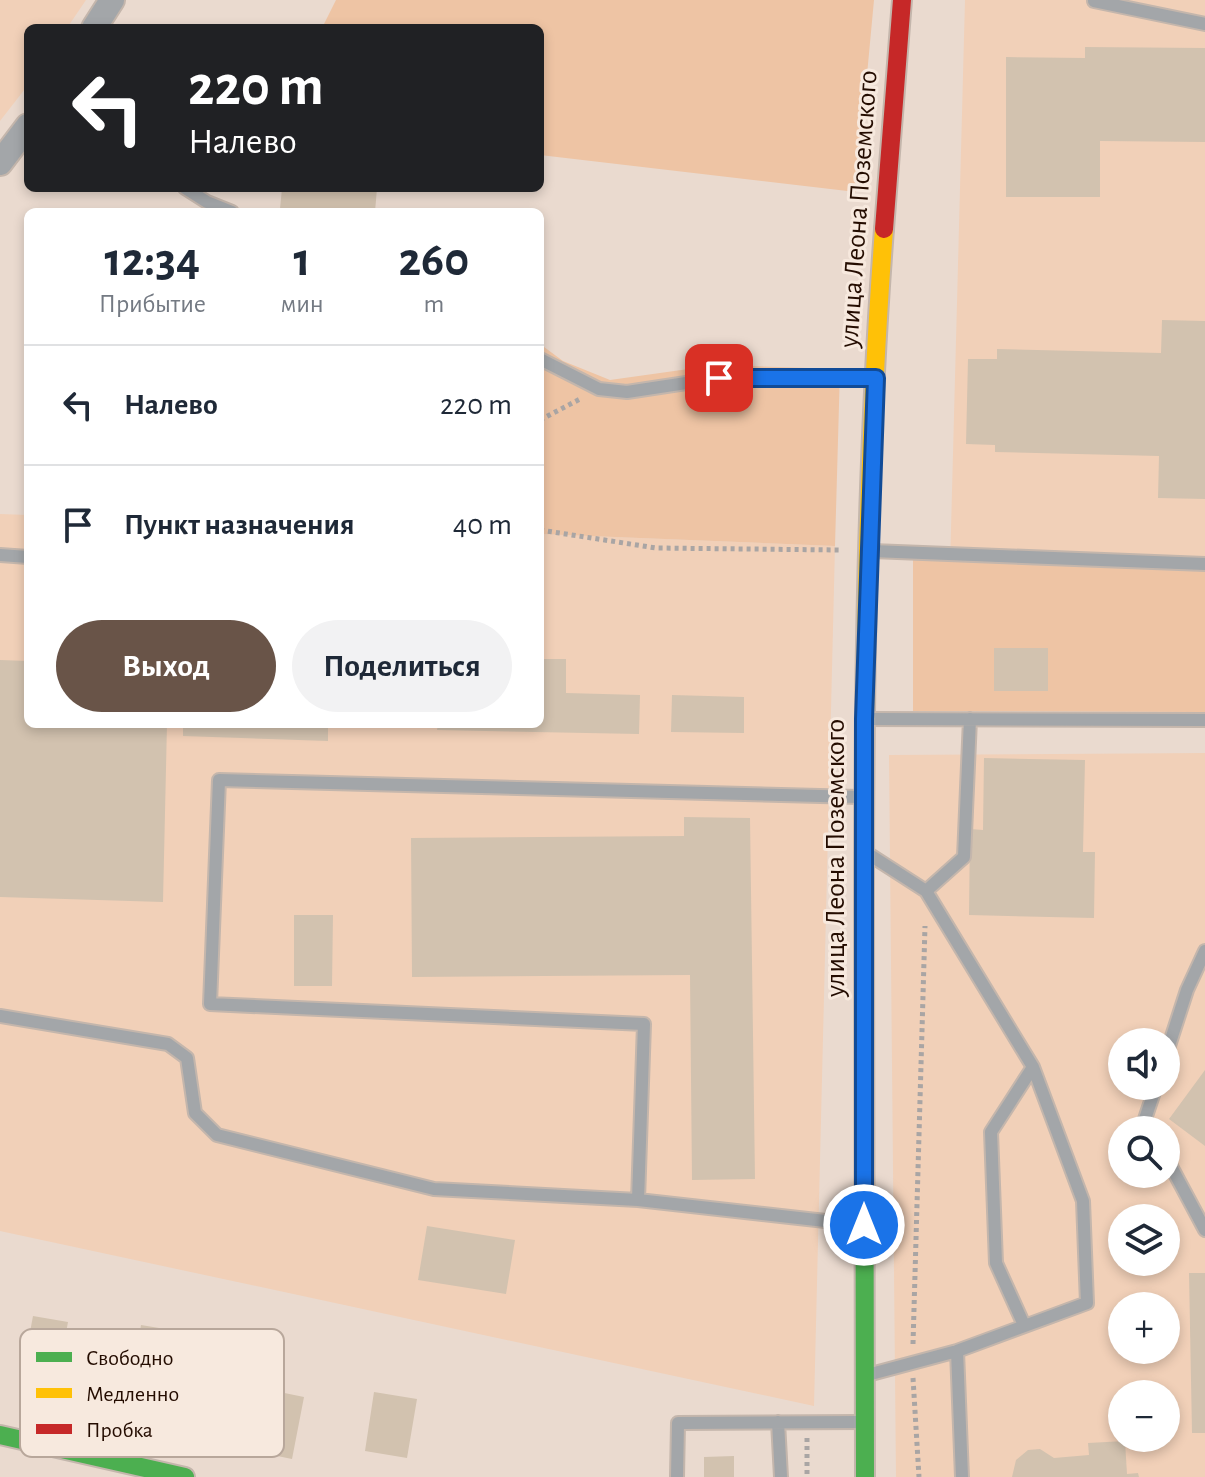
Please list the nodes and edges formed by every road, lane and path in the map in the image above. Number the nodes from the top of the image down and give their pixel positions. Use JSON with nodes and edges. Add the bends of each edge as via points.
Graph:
{"nodes":[{"id":1,"x":112,"y":0,"type":"edge"},
{"id":2,"x":902,"y":0,"type":"edge"},
{"id":3,"x":1094,"y":1,"type":"edge"},
{"id":4,"x":97,"y":24,"type":"edge"},
{"id":5,"x":1205,"y":24,"type":"edge"},
{"id":6,"x":24,"y":131,"type":"edge"},
{"id":7,"x":0,"y":163,"type":"edge"},
{"id":8,"x":191,"y":192,"type":"edge"},
{"id":9,"x":222,"y":208,"type":"edge"},
{"id":10,"x":544,"y":361,"type":"edge"},
{"id":11,"x":876,"y":378,"type":"junction"},
{"id":12,"x":599,"y":389,"type":"junction"},
{"id":13,"x":544,"y":418,"type":"edge"},
{"id":14,"x":544,"y":531,"type":"edge"},
{"id":15,"x":868,"y":551,"type":"junction"},
{"id":16,"x":0,"y":555,"type":"edge"},
{"id":17,"x":24,"y":557,"type":"edge"},
{"id":18,"x":1205,"y":564,"type":"edge"},
{"id":19,"x":864,"y":719,"type":"junction"},
{"id":20,"x":970,"y":719,"type":"junction"},
{"id":21,"x":1205,"y":720,"type":"edge"},
{"id":22,"x":864,"y":797,"type":"junction"},
{"id":23,"x":864,"y":851,"type":"junction"},
{"id":24,"x":926,"y":891,"type":"junction"},
{"id":25,"x":1205,"y":951,"type":"edge"},
{"id":26,"x":0,"y":1016,"type":"edge"},
{"id":27,"x":1175,"y":1028,"type":"edge"},
{"id":28,"x":1033,"y":1067,"type":"junction"},
{"id":29,"x":1180,"y":1183,"type":"edge"},
{"id":30,"x":638,"y":1200,"type":"junction"},
{"id":31,"x":864,"y":1225,"type":"junction"},
{"id":32,"x":1205,"y":1230,"type":"edge"},
{"id":33,"x":1024,"y":1325,"type":"junction"},
{"id":34,"x":957,"y":1351,"type":"junction"},
{"id":35,"x":912,"y":1364,"type":"junction"},
{"id":36,"x":864,"y":1375,"type":"junction"},
{"id":37,"x":865,"y":1421,"type":"junction"},
{"id":38,"x":778,"y":1422,"type":"junction"},
{"id":39,"x":807,"y":1422,"type":"junction"},
{"id":40,"x":0,"y":1435,"type":"edge"},
{"id":41,"x":20,"y":1440,"type":"edge"},
{"id":42,"x":97,"y":1457,"type":"edge"},
{"id":43,"x":185,"y":1477,"type":"edge"},
{"id":44,"x":677,"y":1477,"type":"edge"},
{"id":45,"x":781,"y":1477,"type":"edge"},
{"id":46,"x":807,"y":1477,"type":"edge"},
{"id":47,"x":865,"y":1477,"type":"edge"},
{"id":48,"x":919,"y":1477,"type":"edge"},
{"id":49,"x":962,"y":1477,"type":"edge"}],
"edges":[{"from":1,"to":4,"type":"street"},
{"from":2,"to":11,"type":"main road","name":"улица Леона Поземского"},
{"from":3,"to":5,"type":"lane"},
{"from":6,"to":7,"type":"street"},
{"from":8,"to":9,"type":"lane"},
{"from":10,"to":12,"type":"lane"},
{"from":11,"to":12,"type":"lane","via":[[719,378],[627,392]]},
{"from":11,"to":15,"type":"main road","name":"улица Леона Поземского"},
{"from":12,"to":13,"type":"path"},
{"from":14,"to":15,"type":"path","via":[[656,548]]},
{"from":15,"to":18,"type":"lane"},
{"from":15,"to":19,"type":"main road","name":"улица Леона Поземского"},
{"from":16,"to":17,"type":"lane"},
{"from":19,"to":20,"type":"lane"},
{"from":19,"to":22,"type":"main road","name":"улица Леона Поземского"},
{"from":20,"to":21,"type":"lane"},
{"from":20,"to":24,"type":"lane","via":[[964,857]]},
{"from":22,"to":23,"type":"main road","name":"улица Леона Поземского"},
{"from":22,"to":30,"type":"lane","via":[[219,780],[210,1004],[644,1024]]},
{"from":23,"to":24,"type":"lane"},
{"from":23,"to":31,"type":"main road","name":"улица Леона Поземского"},
{"from":24,"to":28,"type":"lane"},
{"from":24,"to":35,"type":"path"},
{"from":25,"to":27,"type":"lane"},
{"from":26,"to":30,"type":"lane","via":[[168,1044],[187,1058],[195,1113],[217,1135],[434,1189]]},
{"from":28,"to":33,"type":"lane","via":[[991,1132],[996,1263]]},
{"from":28,"to":33,"type":"lane","via":[[1083,1201],[1087,1303]]},
{"from":29,"to":32,"type":"lane"},
{"from":30,"to":31,"type":"lane"},
{"from":31,"to":36,"type":"main road","name":"улица Леона Поземского"},
{"from":33,"to":34,"type":"lane"},
{"from":34,"to":35,"type":"lane"},
{"from":34,"to":49,"type":"lane"},
{"from":35,"to":36,"type":"lane"},
{"from":35,"to":48,"type":"path"},
{"from":36,"to":37,"type":"main road","name":"улица Леона Поземского"},
{"from":37,"to":39,"type":"lane"},
{"from":37,"to":47,"type":"main road","name":"улица Леона Поземского"},
{"from":38,"to":39,"type":"lane"},
{"from":38,"to":44,"type":"lane","via":[[678,1423]]},
{"from":38,"to":45,"type":"lane"},
{"from":39,"to":46,"type":"path"},
{"from":40,"to":41,"type":"main road"},
{"from":42,"to":43,"type":"main road"}]}
